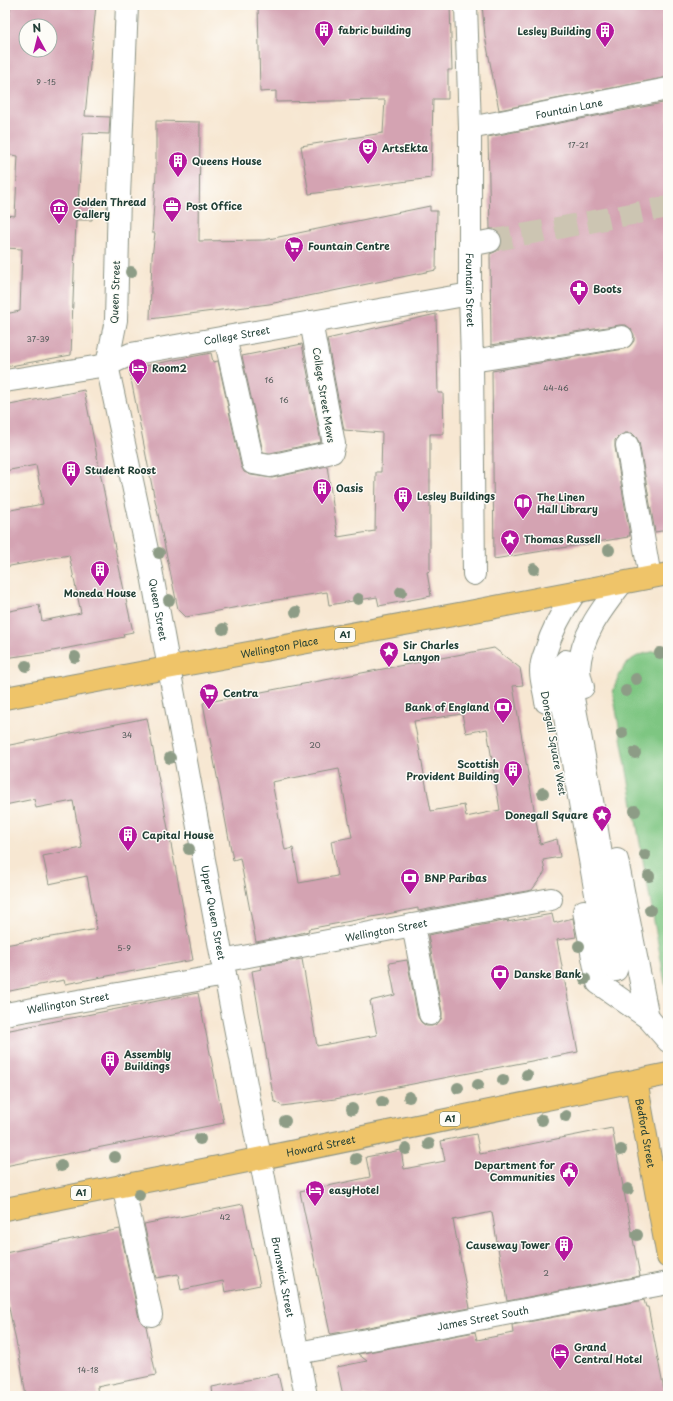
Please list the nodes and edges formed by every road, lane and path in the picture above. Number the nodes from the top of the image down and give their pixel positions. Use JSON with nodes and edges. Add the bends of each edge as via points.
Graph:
{"nodes":[{"id":1,"x":127,"y":5,"type":"edge"},
{"id":2,"x":466,"y":5,"type":"edge"},
{"id":3,"x":668,"y":89,"type":"edge"},
{"id":4,"x":470,"y":128,"type":"junction"},
{"id":5,"x":470,"y":294,"type":"junction"},
{"id":6,"x":311,"y":322,"type":"junction"},
{"id":7,"x":225,"y":337,"type":"junction"},
{"id":8,"x":622,"y":337,"type":"dead end"},
{"id":9,"x":472,"y":361,"type":"junction"},
{"id":10,"x":107,"y":364,"type":"junction"},
{"id":11,"x":5,"y":382,"type":"edge"},
{"id":12,"x":627,"y":445,"type":"dead end"},
{"id":13,"x":474,"y":574,"type":"dead end"},
{"id":14,"x":659,"y":575,"type":"edge"},
{"id":15,"x":621,"y":584,"type":"junction"},
{"id":16,"x":576,"y":591,"type":"junction"},
{"id":17,"x":168,"y":666,"type":"junction"},
{"id":18,"x":5,"y":698,"type":"edge"},
{"id":19,"x":551,"y":900,"type":"dead end"},
{"id":20,"x":413,"y":925,"type":"junction"},
{"id":21,"x":224,"y":968,"type":"junction"},
{"id":22,"x":616,"y":970,"type":"joint"},
{"id":23,"x":5,"y":1014,"type":"edge"},
{"id":24,"x":430,"y":1014,"type":"dead end"},
{"id":25,"x":648,"y":1018,"type":"junction"},
{"id":26,"x":668,"y":1041,"type":"edge"},
{"id":27,"x":668,"y":1074,"type":"edge"},
{"id":28,"x":636,"y":1081,"type":"junction"},
{"id":29,"x":261,"y":1158,"type":"junction"},
{"id":30,"x":123,"y":1185,"type":"junction"},
{"id":31,"x":5,"y":1209,"type":"edge"},
{"id":32,"x":668,"y":1257,"type":"edge"},
{"id":33,"x":668,"y":1283,"type":"edge"},
{"id":34,"x":150,"y":1315,"type":"dead end"},
{"id":35,"x":298,"y":1353,"type":"junction"},
{"id":36,"x":306,"y":1396,"type":"edge"}],
"edges":[{"from":1,"to":10,"type":"street","name":"Queen Street","via":[[116,320]]},
{"from":2,"to":4,"type":"street","name":"Fountain Street"},
{"from":3,"to":4,"type":"street","name":"Fountain Lane"},
{"from":4,"to":5,"type":"street","name":"Fountain Street","via":[[480,243]]},
{"from":5,"to":6,"type":"street","name":"College Street"},
{"from":5,"to":9,"type":"street","name":"Fountain Street"},
{"from":6,"to":7,"type":"street","name":"College Street"},
{"from":6,"to":7,"type":"street","name":"College Street Mews","via":[[334,444],[332,452],[270,466],[253,463]]},
{"from":7,"to":10,"type":"street","name":"College Street","via":[[131,354]]},
{"from":8,"to":9,"type":"street"},
{"from":9,"to":13,"type":"street","name":"Fountain Street"},
{"from":10,"to":11,"type":"street","name":"College Street"},
{"from":10,"to":17,"type":"street","name":"Queen Street","via":[[150,564]]},
{"from":12,"to":14,"type":"street"},
{"from":14,"to":15,"type":"main road","number":"A1"},
{"from":15,"to":16,"type":"main road","number":"A1"},
{"from":15,"to":25,"type":"street","name":"Donegall Square West","via":[[590,629],[579,670]]},
{"from":16,"to":17,"type":"main road","name":"Wellington Place","number":"A1"},
{"from":16,"to":25,"type":"street","name":"Donegall Square West","via":[[548,640],[541,670],[598,983]]},
{"from":17,"to":18,"type":"main road","name":"Wellington Place","number":"A1"},
{"from":17,"to":21,"type":"street","name":"Upper Queen Street"},
{"from":19,"to":20,"type":"street","name":"Wellington Street"},
{"from":20,"to":21,"type":"street","name":"Wellington Street"},
{"from":20,"to":24,"type":"street"},
{"from":21,"to":23,"type":"street","name":"Wellington Street"},
{"from":21,"to":29,"type":"street","name":"Upper Queen Street"},
{"from":22,"to":22,"type":"street","via":[[619,961],[590,783],[566,661],[556,671],[596,894],[610,961]]},
{"from":25,"to":26,"type":"street","name":"Donegall Square West"},
{"from":27,"to":28,"type":"main road","number":"A1"},
{"from":28,"to":29,"type":"main road","name":"Howard Street","number":"A1"},
{"from":28,"to":32,"type":"main road","name":"Bedford Street"},
{"from":29,"to":30,"type":"main road","name":"Howard Street","number":"A1"},
{"from":29,"to":35,"type":"street","name":"Brunswick Street"},
{"from":30,"to":31,"type":"main road","name":"Howard Street","number":"A1"},
{"from":30,"to":34,"type":"street"},
{"from":33,"to":35,"type":"street","name":"James Street South"},
{"from":35,"to":36,"type":"street","name":"Brunswick Street"}]}
